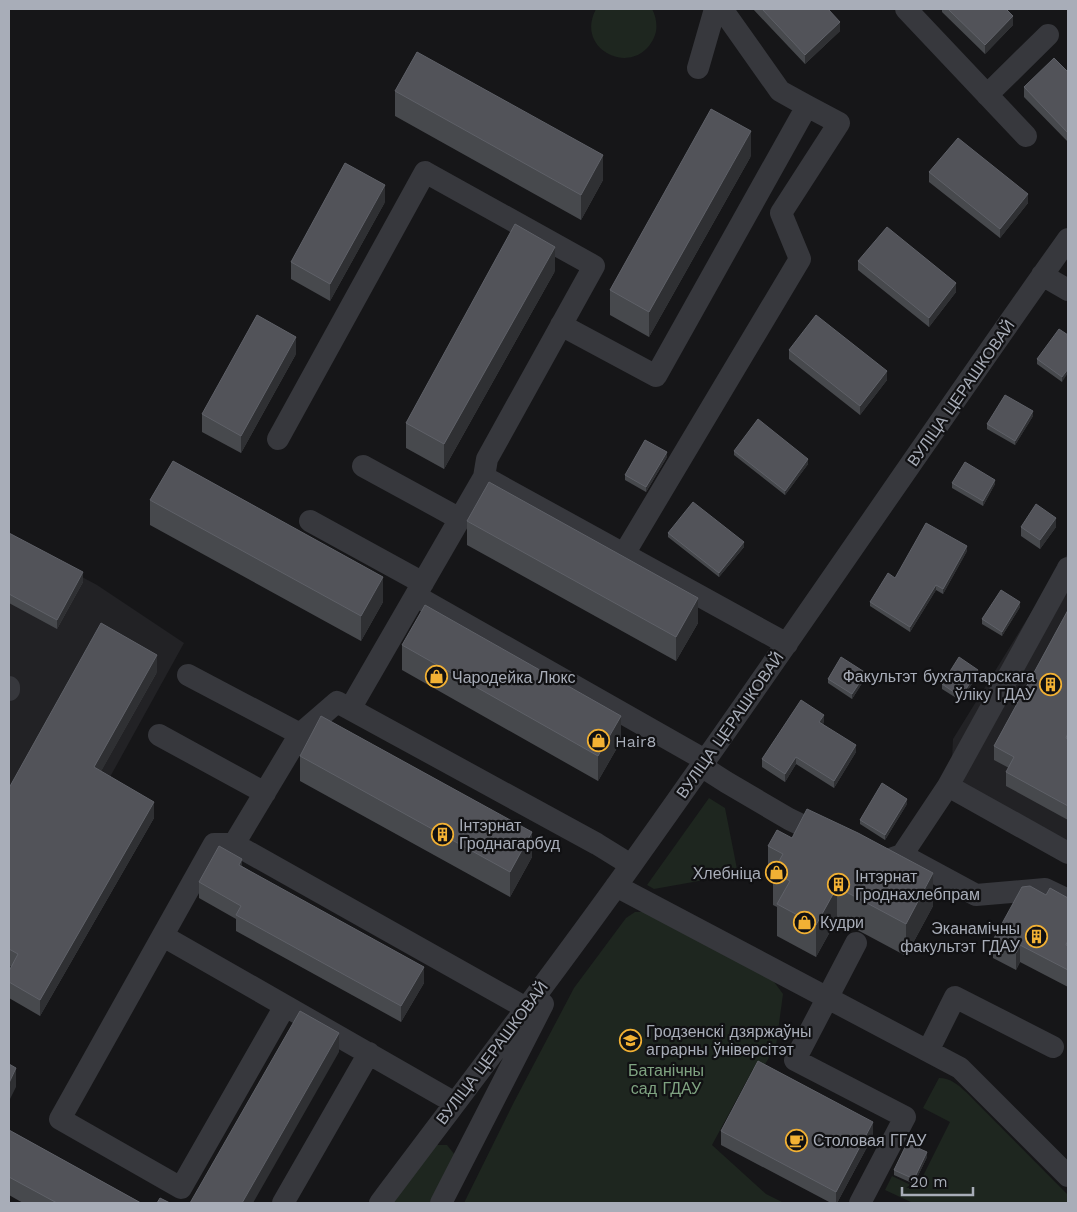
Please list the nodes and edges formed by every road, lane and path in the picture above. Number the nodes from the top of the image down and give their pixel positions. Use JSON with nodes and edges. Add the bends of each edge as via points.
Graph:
{"nodes":[{"id":1,"x":715,"y":9,"type":"edge"},
{"id":2,"x":722,"y":9,"type":"edge"},
{"id":3,"x":906,"y":9,"type":"edge"},
{"id":4,"x":1048,"y":35,"type":"dead end"},
{"id":5,"x":698,"y":68,"type":"dead end"},
{"id":6,"x":987,"y":95,"type":"junction"},
{"id":7,"x":807,"y":106,"type":"junction"},
{"id":8,"x":1026,"y":136,"type":"dead end"},
{"id":9,"x":1068,"y":239,"type":"edge"},
{"id":10,"x":1042,"y":275,"type":"junction"},
{"id":11,"x":1068,"y":290,"type":"edge"},
{"id":12,"x":561,"y":325,"type":"junction"},
{"id":13,"x":278,"y":440,"type":"dead end"},
{"id":14,"x":363,"y":466,"type":"dead end"},
{"id":15,"x":484,"y":476,"type":"junction"},
{"id":16,"x":460,"y":519,"type":"junction"},
{"id":17,"x":310,"y":520,"type":"dead end"},
{"id":18,"x":624,"y":554,"type":"junction"},
{"id":19,"x":1068,"y":568,"type":"edge"},
{"id":20,"x":420,"y":590,"type":"junction"},
{"id":21,"x":787,"y":644,"type":"junction"},
{"id":22,"x":188,"y":675,"type":"dead end"},
{"id":23,"x":350,"y":709,"type":"junction"},
{"id":24,"x":300,"y":734,"type":"junction"},
{"id":25,"x":158,"y":735,"type":"dead end"},
{"id":26,"x":704,"y":763,"type":"junction"},
{"id":27,"x":948,"y":786,"type":"junction"},
{"id":28,"x":265,"y":793,"type":"junction"},
{"id":29,"x":234,"y":844,"type":"junction"},
{"id":30,"x":1068,"y":853,"type":"edge"},
{"id":31,"x":902,"y":855,"type":"junction"},
{"id":32,"x":631,"y":865,"type":"junction"},
{"id":33,"x":616,"y":886,"type":"junction"},
{"id":34,"x":1068,"y":900,"type":"edge"},
{"id":35,"x":162,"y":936,"type":"junction"},
{"id":36,"x":856,"y":943,"type":"dead end"},
{"id":37,"x":571,"y":947,"type":"junction"},
{"id":38,"x":827,"y":997,"type":"junction"},
{"id":39,"x":285,"y":1006,"type":"junction"},
{"id":40,"x":526,"y":1008,"type":"junction"},
{"id":41,"x":1053,"y":1046,"type":"dead end"},
{"id":42,"x":928,"y":1051,"type":"junction"},
{"id":43,"x":369,"y":1052,"type":"junction"},
{"id":44,"x":455,"y":1103,"type":"junction"},
{"id":45,"x":1068,"y":1176,"type":"edge"},
{"id":46,"x":284,"y":1203,"type":"edge"},
{"id":47,"x":380,"y":1203,"type":"edge"},
{"id":48,"x":441,"y":1203,"type":"edge"},
{"id":49,"x":860,"y":1203,"type":"edge"}],
"edges":[{"from":1,"to":5,"type":"street"},
{"from":2,"to":7,"type":"street","via":[[780,91]]},
{"from":3,"to":6,"type":"street"},
{"from":4,"to":6,"type":"street"},
{"from":6,"to":8,"type":"street"},
{"from":7,"to":12,"type":"street","via":[[656,376]]},
{"from":7,"to":18,"type":"street","via":[[839,123],[781,213],[800,259]]},
{"from":9,"to":10,"type":"street","name":"ВУЛІЦА ЦЕРАШКОВАЙ"},
{"from":10,"to":11,"type":"street"},
{"from":10,"to":21,"type":"street","name":"ВУЛІЦА ЦЕРАШКОВАЙ"},
{"from":12,"to":13,"type":"street","via":[[594,266],[425,172]]},
{"from":12,"to":15,"type":"street","via":[[487,459]]},
{"from":14,"to":16,"type":"street"},
{"from":15,"to":16,"type":"street"},
{"from":15,"to":18,"type":"street"},
{"from":16,"to":20,"type":"street"},
{"from":17,"to":20,"type":"street"},
{"from":18,"to":21,"type":"street"},
{"from":19,"to":27,"type":"street"},
{"from":20,"to":23,"type":"street"},
{"from":20,"to":26,"type":"street"},
{"from":21,"to":26,"type":"street","name":"ВУЛІЦА ЦЕРАШКОВАЙ"},
{"from":22,"to":24,"type":"street"},
{"from":23,"to":24,"type":"street","via":[[337,702]]},
{"from":23,"to":32,"type":"street"},
{"from":24,"to":28,"type":"street"},
{"from":25,"to":28,"type":"street"},
{"from":26,"to":31,"type":"street","via":[[726,782],[789,819],[845,846],[882,862]]},
{"from":26,"to":32,"type":"street","name":"ВУЛІЦА ЦЕРАШКОВАЙ"},
{"from":27,"to":30,"type":"street"},
{"from":27,"to":31,"type":"street"},
{"from":28,"to":29,"type":"street"},
{"from":29,"to":35,"type":"street","via":[[214,844]]},
{"from":29,"to":40,"type":"street"},
{"from":31,"to":34,"type":"street","via":[[976,895],[1046,889]]},
{"from":32,"to":33,"type":"street","name":"ВУЛІЦА ЦЕРАШКОВАЙ"},
{"from":33,"to":37,"type":"street","name":"ВУЛІЦА ЦЕРАШКОВАЙ"},
{"from":33,"to":38,"type":"street"},
{"from":35,"to":39,"type":"street"},
{"from":35,"to":39,"type":"street","via":[[60,1119],[72,1127],[181,1188]]},
{"from":36,"to":38,"type":"street"},
{"from":37,"to":40,"type":"street","name":"ВУЛІЦА ЦЕРАШКОВАЙ"},
{"from":37,"to":48,"type":"street"},
{"from":38,"to":42,"type":"street"},
{"from":38,"to":49,"type":"street","via":[[795,1060],[905,1117]]},
{"from":39,"to":43,"type":"street"},
{"from":40,"to":44,"type":"street","name":"ВУЛІЦА ЦЕРАШКОВАЙ"},
{"from":41,"to":42,"type":"street","via":[[955,998]]},
{"from":42,"to":45,"type":"street","via":[[960,1068]]},
{"from":43,"to":44,"type":"street"},
{"from":43,"to":46,"type":"street"},
{"from":44,"to":47,"type":"street","name":"ВУЛІЦА ЦЕРАШКОВАЙ"}]}
